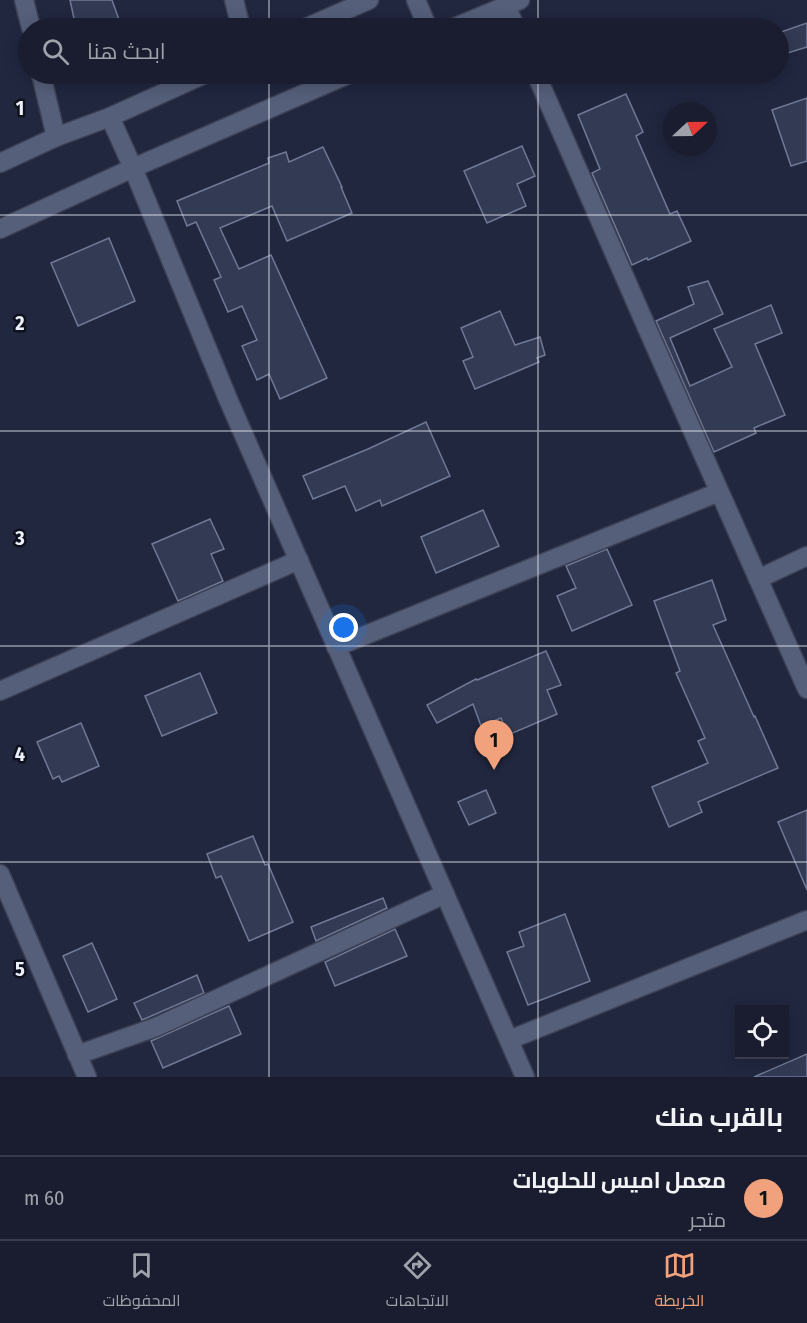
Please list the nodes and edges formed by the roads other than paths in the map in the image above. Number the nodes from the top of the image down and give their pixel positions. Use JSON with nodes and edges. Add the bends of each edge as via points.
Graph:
{"nodes":[{"id":1,"x":24,"y":0,"type":"edge"},
{"id":2,"x":234,"y":0,"type":"edge"},
{"id":3,"x":369,"y":0,"type":"edge"},
{"id":4,"x":416,"y":0,"type":"edge"},
{"id":5,"x":513,"y":3,"type":"edge"},
{"id":6,"x":28,"y":18,"type":"edge"},
{"id":7,"x":238,"y":18,"type":"edge"},
{"id":8,"x":328,"y":18,"type":"edge"},
{"id":9,"x":424,"y":18,"type":"edge"},
{"id":10,"x":477,"y":18,"type":"edge"},
{"id":11,"x":515,"y":18,"type":"edge"},
{"id":12,"x":43,"y":84,"type":"edge"},
{"id":13,"x":183,"y":84,"type":"edge"},
{"id":14,"x":326,"y":84,"type":"edge"},
{"id":15,"x":540,"y":84,"type":"edge"},
{"id":16,"x":110,"y":117,"type":"junction"},
{"id":17,"x":56,"y":137,"type":"junction"},
{"id":18,"x":0,"y":163,"type":"edge"},
{"id":19,"x":134,"y":168,"type":"junction"},
{"id":20,"x":0,"y":230,"type":"edge"},
{"id":21,"x":719,"y":492,"type":"junction"},
{"id":22,"x":807,"y":556,"type":"edge"},
{"id":23,"x":298,"y":560,"type":"junction"},
{"id":24,"x":758,"y":579,"type":"junction"},
{"id":25,"x":336,"y":647,"type":"junction"},
{"id":26,"x":807,"y":689,"type":"edge"},
{"id":27,"x":0,"y":691,"type":"edge"},
{"id":28,"x":0,"y":874,"type":"edge"},
{"id":29,"x":445,"y":894,"type":"junction"},
{"id":30,"x":807,"y":920,"type":"edge"},
{"id":31,"x":509,"y":1040,"type":"junction"},
{"id":32,"x":77,"y":1055,"type":"junction"},
{"id":33,"x":87,"y":1077,"type":"edge"},
{"id":34,"x":525,"y":1077,"type":"edge"}],
"edges":[{"from":1,"to":6,"type":"street"},
{"from":2,"to":7,"type":"street"},
{"from":3,"to":8,"type":"street"},
{"from":4,"to":9,"type":"street"},
{"from":5,"to":10,"type":"street"},
{"from":5,"to":11,"type":"street"},
{"from":12,"to":17,"type":"street"},
{"from":13,"to":16,"type":"street"},
{"from":14,"to":19,"type":"street"},
{"from":15,"to":21,"type":"street"},
{"from":16,"to":17,"type":"street"},
{"from":16,"to":19,"type":"street"},
{"from":17,"to":18,"type":"street"},
{"from":19,"to":20,"type":"street"},
{"from":19,"to":23,"type":"street"},
{"from":21,"to":24,"type":"street"},
{"from":21,"to":25,"type":"street"},
{"from":22,"to":24,"type":"street"},
{"from":23,"to":25,"type":"street"},
{"from":23,"to":27,"type":"street"},
{"from":24,"to":26,"type":"street"},
{"from":25,"to":29,"type":"street"},
{"from":28,"to":32,"type":"street"},
{"from":29,"to":31,"type":"street"},
{"from":29,"to":32,"type":"street","via":[[156,1027]]},
{"from":30,"to":31,"type":"street"},
{"from":31,"to":34,"type":"street"},
{"from":32,"to":33,"type":"street"}]}
